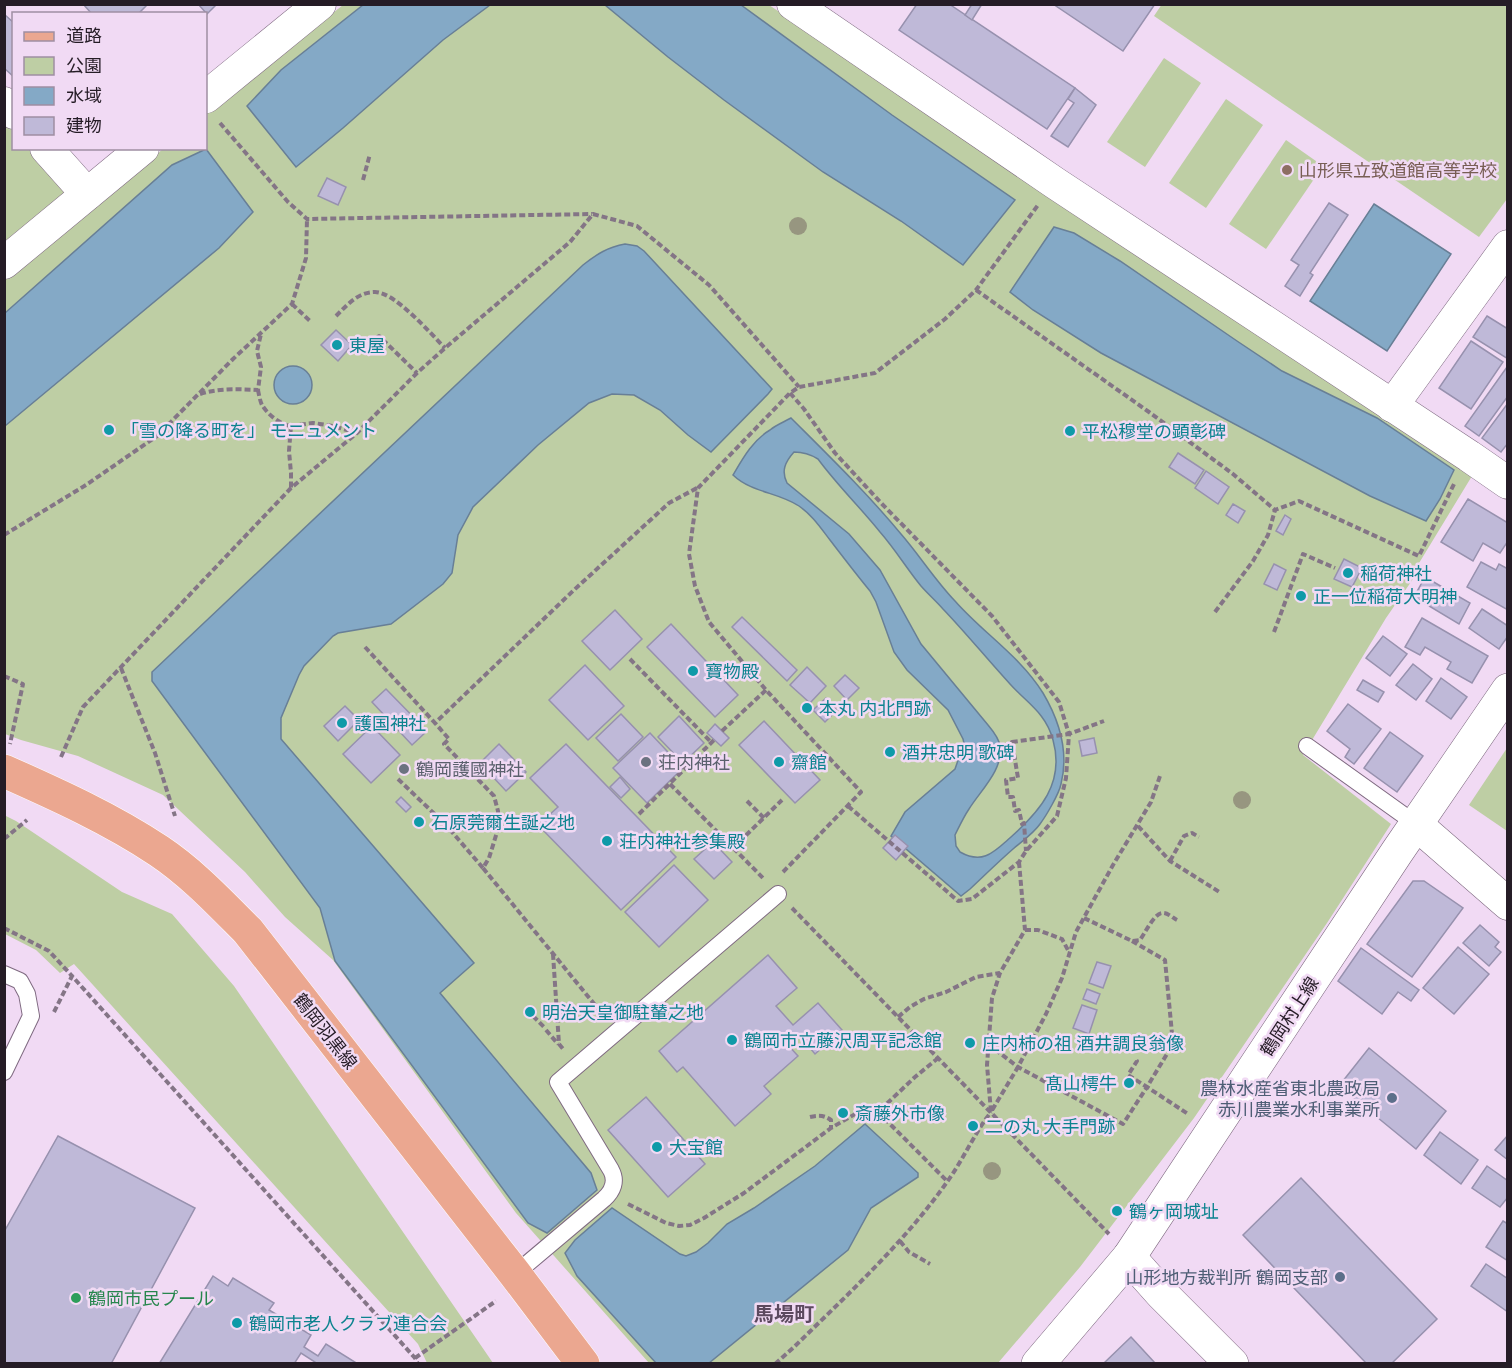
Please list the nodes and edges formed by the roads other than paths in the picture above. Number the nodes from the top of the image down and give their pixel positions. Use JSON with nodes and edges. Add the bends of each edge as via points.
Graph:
{"nodes":[{"id":1,"x":320,"y":4,"type":"edge"},
{"id":2,"x":793,"y":4,"type":"edge"},
{"id":3,"x":212,"y":110,"type":"edge"},
{"id":4,"x":48,"y":150,"type":"edge"},
{"id":5,"x":141,"y":150,"type":"edge"},
{"id":6,"x":87,"y":194,"type":"junction"},
{"id":7,"x":1508,"y":246,"type":"edge"},
{"id":8,"x":4,"y":263,"type":"edge"},
{"id":9,"x":1392,"y":406,"type":"junction"},
{"id":10,"x":1508,"y":483,"type":"edge"},
{"id":11,"x":1508,"y":690,"type":"edge"},
{"id":12,"x":1307,"y":746,"type":"dead end"},
{"id":13,"x":7,"y":757,"type":"edge"},
{"id":14,"x":1416,"y":824,"type":"junction"},
{"id":15,"x":775,"y":886,"type":"road end"},
{"id":16,"x":1508,"y":904,"type":"edge"},
{"id":17,"x":4,"y":974,"type":"edge"},
{"id":18,"x":4,"y":1072,"type":"edge"},
{"id":19,"x":1130,"y":1257,"type":"junction"},
{"id":20,"x":507,"y":1286,"type":"junction"},
{"id":21,"x":583,"y":1364,"type":"edge"},
{"id":22,"x":1038,"y":1364,"type":"edge"},
{"id":23,"x":1232,"y":1364,"type":"edge"}],
"edges":[{"from":1,"to":3,"type":"street"},
{"from":2,"to":9,"type":"street","via":[[1054,183]]},
{"from":4,"to":6,"type":"street"},
{"from":5,"to":6,"type":"street"},
{"from":6,"to":8,"type":"street"},
{"from":7,"to":9,"type":"street"},
{"from":9,"to":10,"type":"street"},
{"from":11,"to":14,"type":"main road","name":"鶴岡村上線"},
{"from":12,"to":14,"type":"lane"},
{"from":13,"to":20,"type":"main road","name":"鶴岡羽黒線","via":[[55,794],[161,852],[206,888],[248,931]]},
{"from":14,"to":16,"type":"street"},
{"from":14,"to":19,"type":"main road","name":"鶴岡村上線"},
{"from":15,"to":20,"type":"lane","via":[[558,1082],[614,1176],[614,1184],[609,1195]]},
{"from":17,"to":18,"type":"lane","via":[[20,981],[31,1016]]},
{"from":19,"to":22,"type":"main road","name":"鶴岡村上線"},
{"from":19,"to":23,"type":"main road"},
{"from":20,"to":21,"type":"main road","name":"鶴岡羽黒線"}]}
